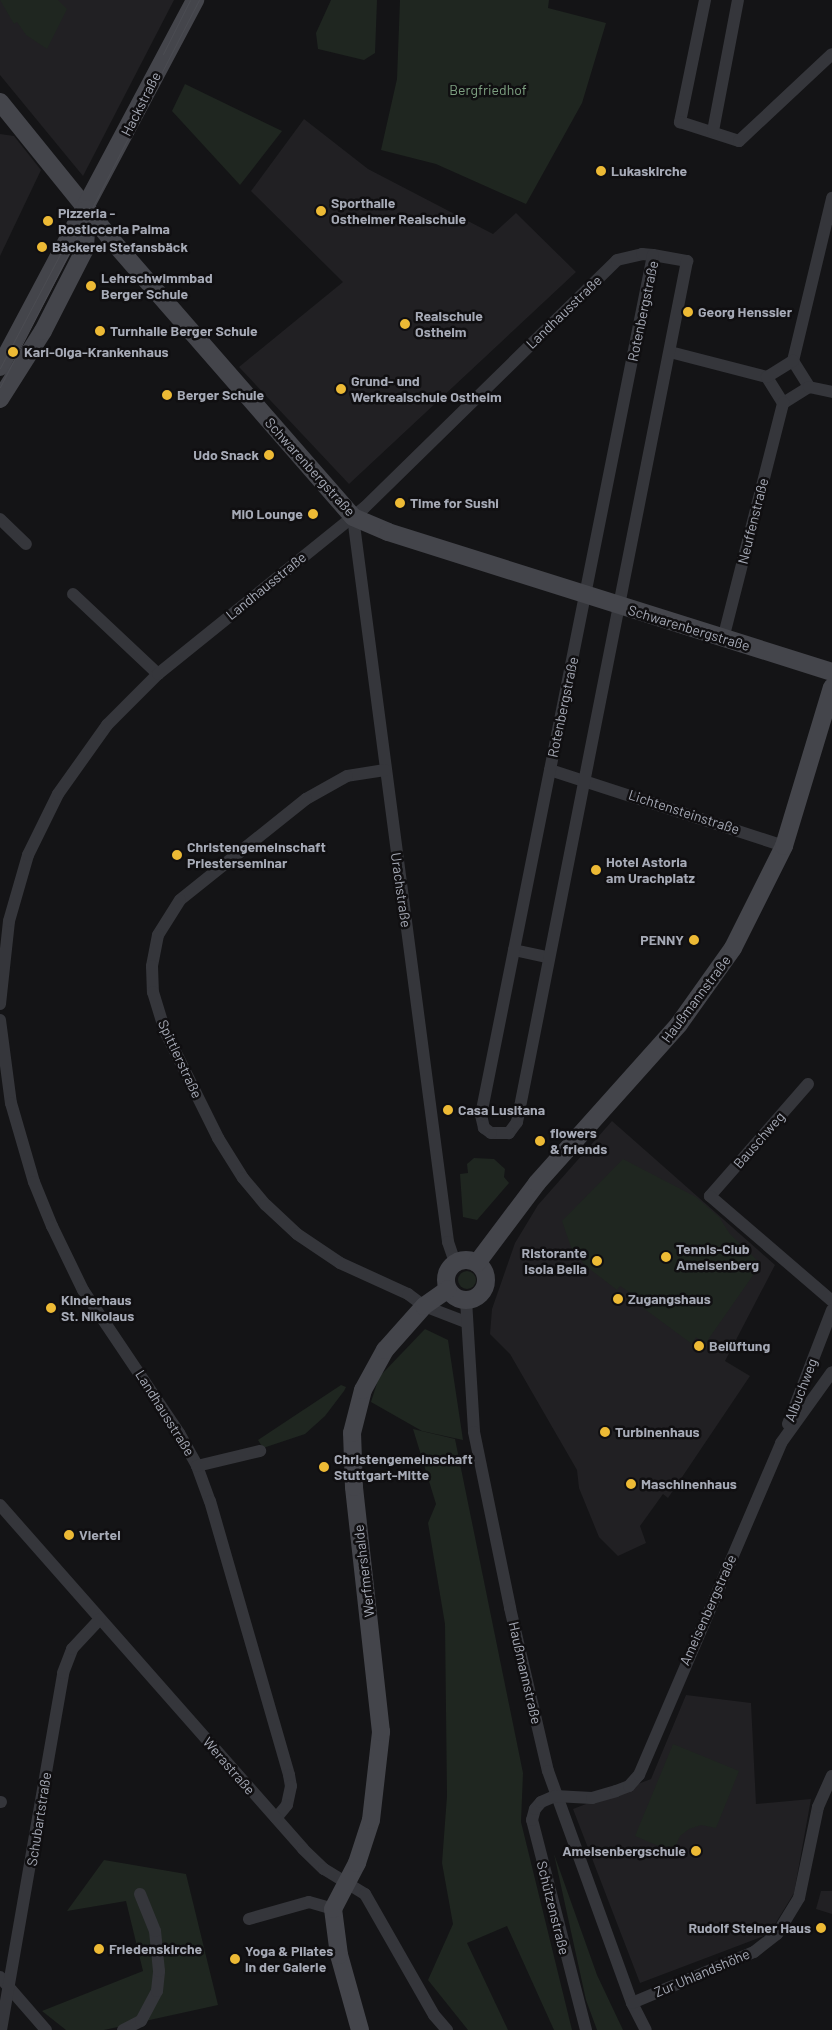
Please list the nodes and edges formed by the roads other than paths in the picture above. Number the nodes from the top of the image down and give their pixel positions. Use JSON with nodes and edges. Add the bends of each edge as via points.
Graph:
{"nodes":[{"id":1,"x":195,"y":0,"type":"edge"},
{"id":2,"x":705,"y":0,"type":"edge"},
{"id":3,"x":738,"y":0,"type":"edge"},
{"id":4,"x":832,"y":54,"type":"edge"},
{"id":5,"x":0,"y":102,"type":"edge"},
{"id":6,"x":712,"y":131,"type":"junction"},
{"id":7,"x":832,"y":198,"type":"edge"},
{"id":8,"x":87,"y":208,"type":"junction"},
{"id":9,"x":653,"y":255,"type":"junction"},
{"id":10,"x":670,"y":352,"type":"junction"},
{"id":11,"x":793,"y":361,"type":"junction"},
{"id":12,"x":0,"y":367,"type":"edge"},
{"id":13,"x":767,"y":377,"type":"junction"},
{"id":14,"x":809,"y":387,"type":"junction"},
{"id":15,"x":832,"y":392,"type":"edge"},
{"id":16,"x":0,"y":399,"type":"edge"},
{"id":17,"x":783,"y":403,"type":"junction"},
{"id":18,"x":352,"y":517,"type":"junction"},
{"id":19,"x":0,"y":520,"type":"edge"},
{"id":20,"x":26,"y":544,"type":"dead end"},
{"id":21,"x":73,"y":594,"type":"dead end"},
{"id":22,"x":586,"y":596,"type":"junction"},
{"id":23,"x":618,"y":606,"type":"junction"},
{"id":24,"x":723,"y":639,"type":"junction"},
{"id":25,"x":832,"y":672,"type":"edge"},
{"id":26,"x":158,"y":674,"type":"junction"},
{"id":27,"x":832,"y":687,"type":"edge"},
{"id":28,"x":385,"y":770,"type":"junction"},
{"id":29,"x":550,"y":770,"type":"junction"},
{"id":30,"x":583,"y":780,"type":"junction"},
{"id":31,"x":784,"y":846,"type":"junction"},
{"id":32,"x":514,"y":950,"type":"junction"},
{"id":33,"x":548,"y":956,"type":"junction"},
{"id":34,"x":0,"y":1004,"type":"edge"},
{"id":35,"x":0,"y":1020,"type":"edge"},
{"id":36,"x":808,"y":1084,"type":"dead end"},
{"id":37,"x":455,"y":1262,"type":"junction"},
{"id":38,"x":477,"y":1263,"type":"junction"},
{"id":39,"x":448,"y":1289,"type":"junction"},
{"id":40,"x":466,"y":1300,"type":"junction"},
{"id":41,"x":832,"y":1301,"type":"edge"},
{"id":42,"x":424,"y":1306,"type":"junction"},
{"id":43,"x":832,"y":1310,"type":"edge"},
{"id":44,"x":466,"y":1322,"type":"junction"},
{"id":45,"x":832,"y":1372,"type":"edge"},
{"id":46,"x":781,"y":1442,"type":"junction"},
{"id":47,"x":260,"y":1452,"type":"dead end"},
{"id":48,"x":197,"y":1466,"type":"junction"},
{"id":49,"x":0,"y":1505,"type":"edge"},
{"id":50,"x":100,"y":1619,"type":"junction"},
{"id":51,"x":832,"y":1776,"type":"edge"},
{"id":52,"x":555,"y":1796,"type":"junction"},
{"id":53,"x":276,"y":1818,"type":"junction"},
{"id":54,"x":347,"y":1882,"type":"junction"},
{"id":55,"x":140,"y":1894,"type":"dead end"},
{"id":56,"x":333,"y":1909,"type":"junction"},
{"id":57,"x":249,"y":1919,"type":"dead end"},
{"id":58,"x":0,"y":1977,"type":"edge"},
{"id":59,"x":5,"y":1990,"type":"edge"},
{"id":60,"x":632,"y":2003,"type":"junction"},
{"id":61,"x":1,"y":2030,"type":"edge"},
{"id":62,"x":46,"y":2030,"type":"edge"},
{"id":63,"x":123,"y":2030,"type":"edge"},
{"id":64,"x":360,"y":2030,"type":"edge"},
{"id":65,"x":447,"y":2030,"type":"edge"},
{"id":66,"x":586,"y":2030,"type":"edge"},
{"id":67,"x":646,"y":2030,"type":"edge"}],
"edges":[{"from":1,"to":8,"type":"street","name":"Hackstraße"},
{"from":2,"to":6,"type":"street","via":[[680,122]]},
{"from":3,"to":6,"type":"street"},
{"from":4,"to":6,"type":"street","via":[[739,141]]},
{"from":5,"to":8,"type":"street","name":"Schwarenbergstraße"},
{"from":7,"to":11,"type":"street"},
{"from":8,"to":12,"type":"street","name":"Hackstraße","via":[[70,232]]},
{"from":8,"to":16,"type":"street","name":"Hackstraße","via":[[84,249],[43,331]]},
{"from":8,"to":18,"type":"street","name":"Schwarenbergstraße"},
{"from":9,"to":10,"type":"street","name":"Rotenbergstraße","via":[[687,262]]},
{"from":9,"to":18,"type":"street","name":"Landhausstraße","via":[[630,254],[617,260]]},
{"from":9,"to":22,"type":"street","name":"Rotenbergstraße"},
{"from":10,"to":13,"type":"street"},
{"from":10,"to":23,"type":"street","name":"Rotenbergstraße"},
{"from":11,"to":13,"type":"street"},
{"from":11,"to":14,"type":"street"},
{"from":13,"to":17,"type":"street"},
{"from":14,"to":15,"type":"street"},
{"from":14,"to":17,"type":"street"},
{"from":17,"to":24,"type":"street","name":"Neuffenstraße"},
{"from":18,"to":22,"type":"street","name":"Schwarenbergstraße","via":[[388,532]]},
{"from":18,"to":26,"type":"street","name":"Landhausstraße"},
{"from":18,"to":28,"type":"street","name":"Urachstraße"},
{"from":19,"to":20,"type":"street"},
{"from":21,"to":26,"type":"street"},
{"from":22,"to":23,"type":"street","name":"Schwarenbergstraße"},
{"from":22,"to":29,"type":"street","name":"Rotenbergstraße"},
{"from":23,"to":24,"type":"street","name":"Schwarenbergstraße"},
{"from":23,"to":30,"type":"street","name":"Rotenbergstraße"},
{"from":24,"to":25,"type":"street","name":"Schwarenbergstraße"},
{"from":26,"to":34,"type":"street","name":"Landhausstraße","via":[[91,745],[39,828],[20,877],[9,920]]},
{"from":27,"to":31,"type":"street","name":"Haußmannstraße"},
{"from":28,"to":37,"type":"street","name":"Urachstraße","via":[[448,1242]]},
{"from":28,"to":42,"type":"street","name":"Spittlerstraße","via":[[347,776],[306,798],[193,888],[162,925],[155,946],[152,978],[164,1029],[218,1138],[253,1191],[285,1223],[324,1254],[408,1294]]},
{"from":29,"to":30,"type":"street","name":"Rotenbergstraße"},
{"from":29,"to":32,"type":"street","name":"Rotenbergstraße"},
{"from":30,"to":31,"type":"street","name":"Lichtensteinstraße"},
{"from":30,"to":33,"type":"street","name":"Rotenbergstraße"},
{"from":31,"to":38,"type":"street","name":"Haußmannstraße","via":[[753,913],[696,1003],[536,1183]]},
{"from":32,"to":33,"type":"street"},
{"from":32,"to":33,"type":"street","name":"Rotenbergstraße","via":[[481,1115],[484,1128],[495,1134],[509,1133],[517,1122]]},
{"from":35,"to":48,"type":"street","name":"Landhausstraße","via":[[11,1103],[34,1182],[52,1226],[83,1290],[162,1405]]},
{"from":36,"to":41,"type":"street","name":"Bauschweg","via":[[710,1196]]},
{"from":37,"to":38,"type":"street","via":[[470,1260]]},
{"from":37,"to":39,"type":"street","via":[[446,1274]]},
{"from":38,"to":40,"type":"street","via":[[486,1275],[484,1289],[473,1299]]},
{"from":39,"to":40,"type":"street","via":[[455,1297]]},
{"from":39,"to":42,"type":"street","name":"Werfmershalde"},
{"from":40,"to":44,"type":"street","name":"Haußmannstraße"},
{"from":42,"to":44,"type":"street","name":"Spittlerstraße"},
{"from":42,"to":54,"type":"street","name":"Werfmershalde","via":[[373,1369],[363,1390],[352,1433],[354,1487],[380,1732],[370,1820],[364,1846]]},
{"from":43,"to":46,"type":"street","name":"Albuchweg"},
{"from":44,"to":52,"type":"street","name":"Haußmannstraße","via":[[474,1432],[510,1608]]},
{"from":45,"to":46,"type":"street","name":"Ameisenbergstraße"},
{"from":46,"to":52,"type":"street","name":"Ameisenbergstraße","via":[[639,1775],[629,1786],[592,1798]]},
{"from":47,"to":48,"type":"street"},
{"from":48,"to":53,"type":"street","name":"Landhausstraße","via":[[223,1540],[289,1775],[291,1786],[287,1805]]},
{"from":49,"to":50,"type":"street","name":"Werastraße"},
{"from":50,"to":53,"type":"street","name":"Werastraße"},
{"from":50,"to":59,"type":"street","name":"Schubartstraße","via":[[72,1650],[63,1673]]},
{"from":51,"to":60,"type":"street","name":"Zur Uhlandshöhe","via":[[818,1807],[799,1898],[777,1934],[754,1952]]},
{"from":52,"to":60,"type":"street","name":"Haußmannstraße"},
{"from":52,"to":66,"type":"street","name":"Schützenstraße","via":[[541,1802],[532,1820]]},
{"from":53,"to":54,"type":"street","name":"Werastraße","via":[[324,1869]]},
{"from":54,"to":56,"type":"street"},
{"from":54,"to":65,"type":"street","name":"Werastraße","via":[[364,1894],[434,2015]]},
{"from":55,"to":63,"type":"street","via":[[155,1931],[159,1971],[157,1991],[141,2021]]},
{"from":56,"to":57,"type":"street","via":[[309,1902]]},
{"from":56,"to":64,"type":"street","via":[[339,1955]]},
{"from":58,"to":59,"type":"street"},
{"from":59,"to":61,"type":"street","name":"Schubartstraße"},
{"from":59,"to":62,"type":"street"},
{"from":60,"to":67,"type":"street","name":"Haußmannstraße"}]}
